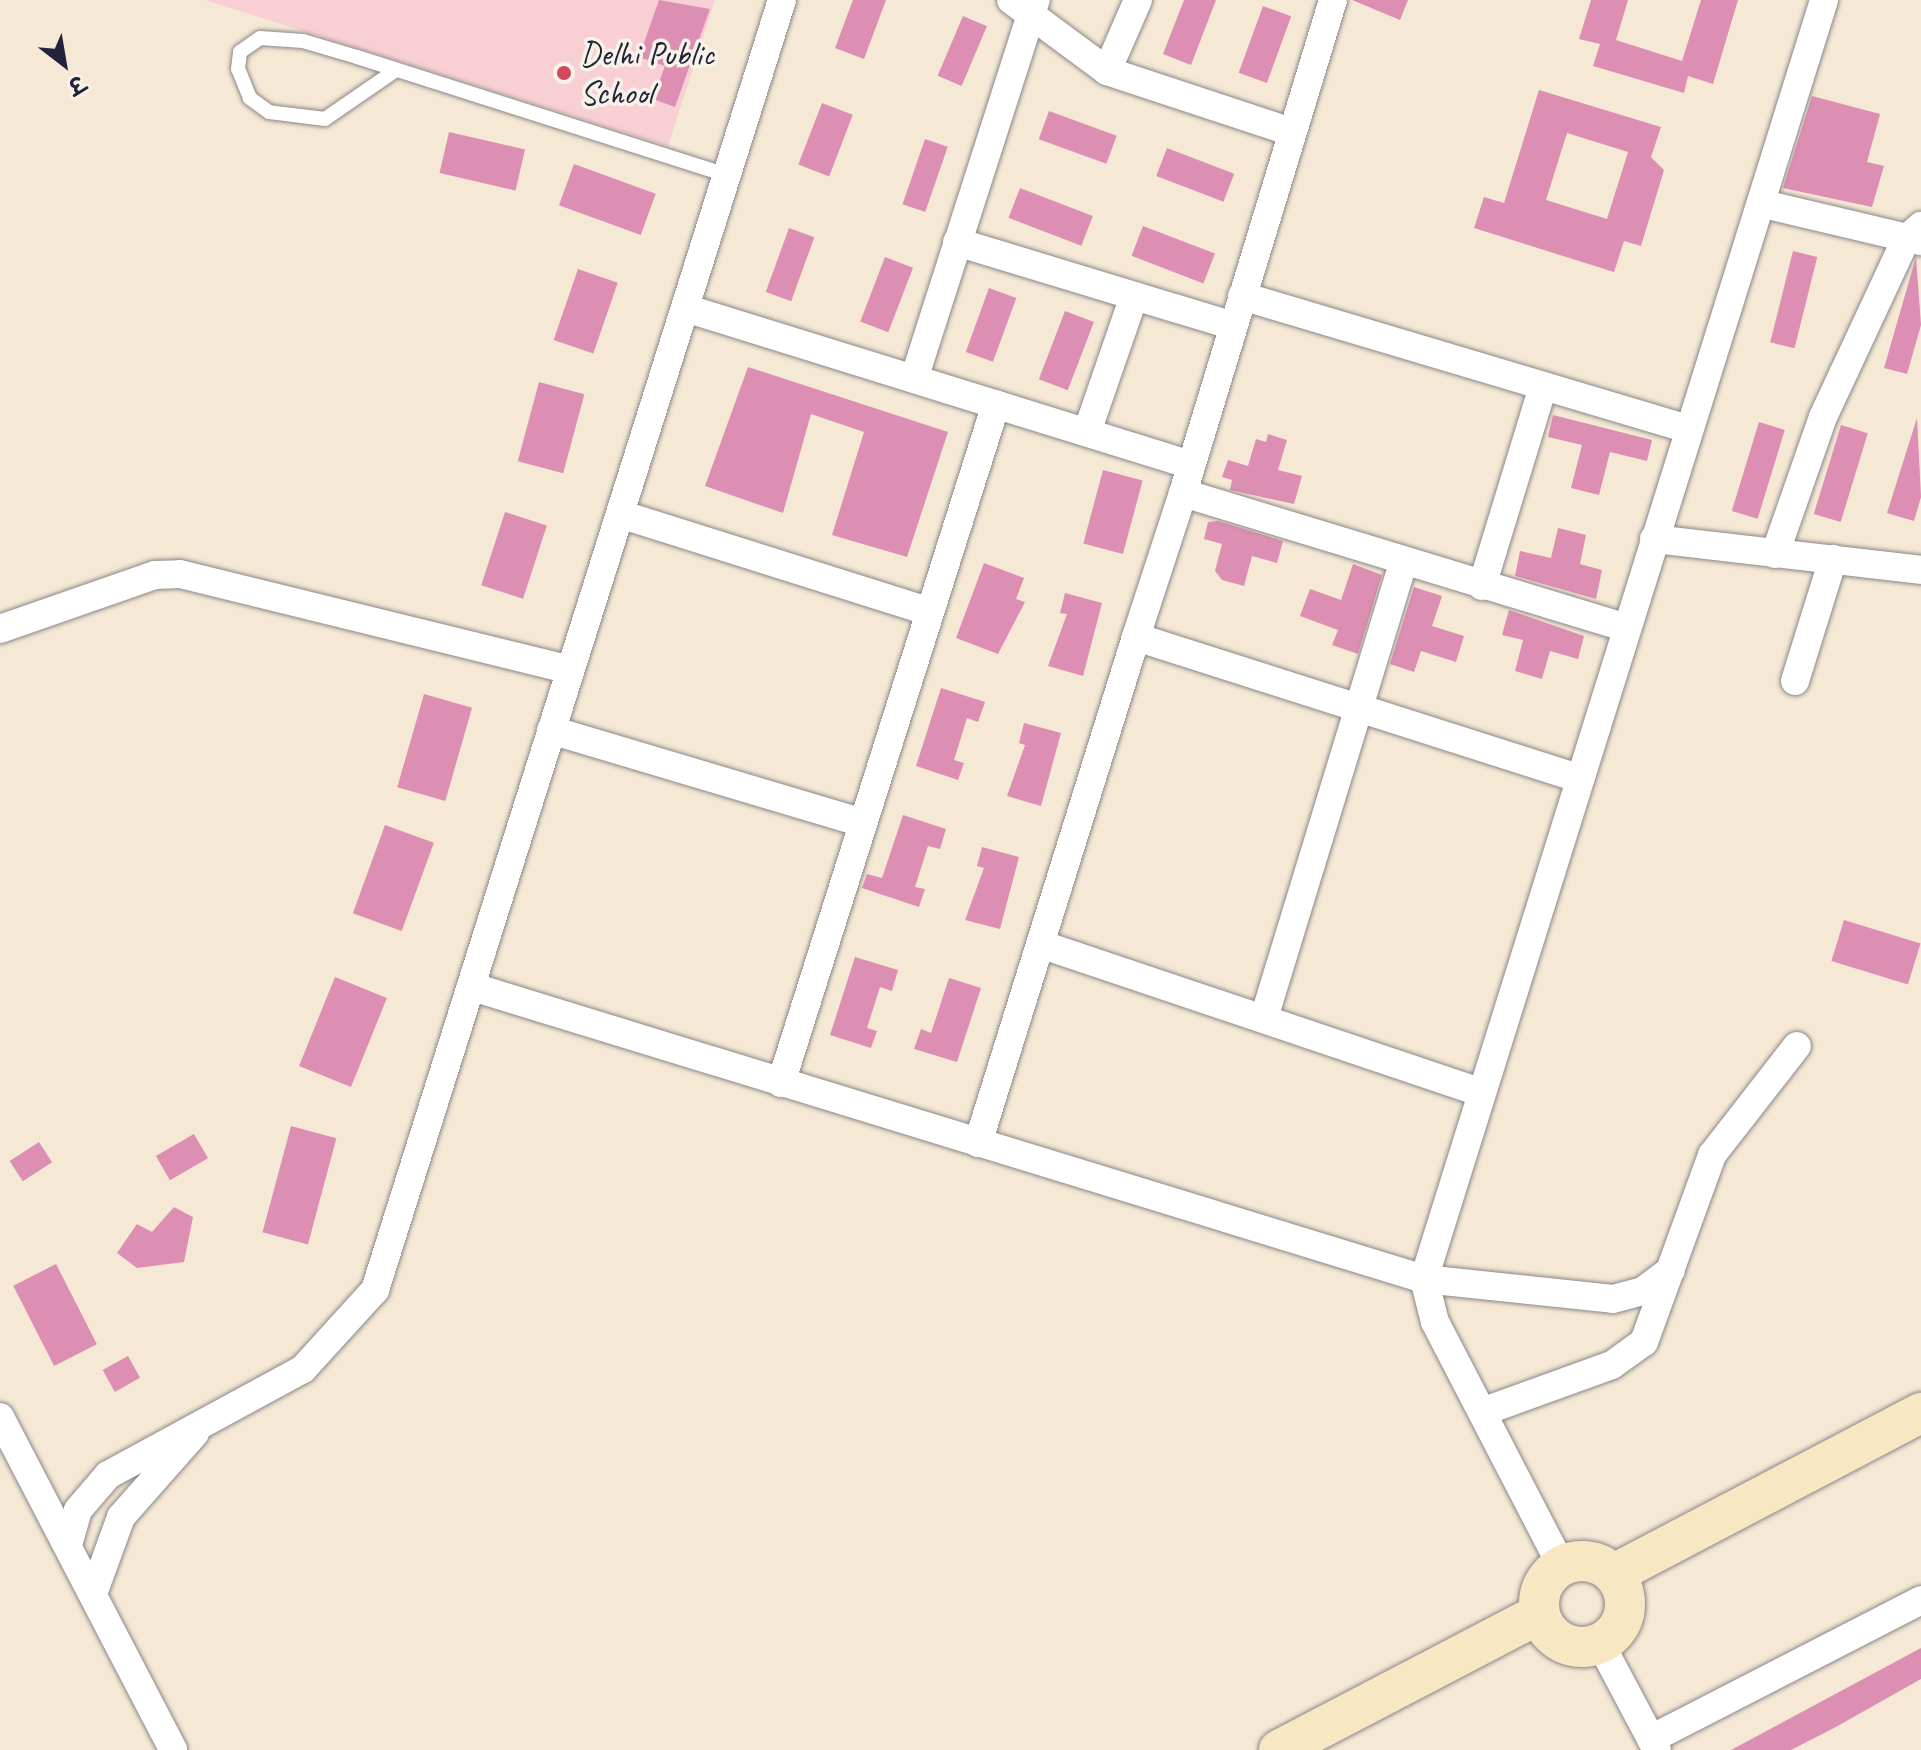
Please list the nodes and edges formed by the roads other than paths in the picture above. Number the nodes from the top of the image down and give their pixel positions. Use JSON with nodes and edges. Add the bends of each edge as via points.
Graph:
{"nodes":[{"id":1,"x":782,"y":0,"type":"edge"},
{"id":2,"x":1138,"y":0,"type":"edge"},
{"id":3,"x":1333,"y":0,"type":"edge"},
{"id":4,"x":1824,"y":0,"type":"edge"},
{"id":5,"x":1026,"y":5,"type":"edge"},
{"id":6,"x":396,"y":70,"type":"junction"},
{"id":7,"x":1107,"y":71,"type":"junction"},
{"id":8,"x":1291,"y":132,"type":"junction"},
{"id":9,"x":727,"y":175,"type":"junction"},
{"id":10,"x":1764,"y":204,"type":"junction"},
{"id":11,"x":1916,"y":235,"type":"edge"},
{"id":12,"x":957,"y":242,"type":"junction"},
{"id":13,"x":1134,"y":296,"type":"junction"},
{"id":14,"x":1242,"y":296,"type":"junction"},
{"id":15,"x":685,"y":308,"type":"junction"},
{"id":16,"x":1233,"y":326,"type":"junction"},
{"id":17,"x":914,"y":379,"type":"junction"},
{"id":18,"x":1543,"y":386,"type":"junction"},
{"id":19,"x":996,"y":404,"type":"junction"},
{"id":20,"x":1688,"y":429,"type":"junction"},
{"id":21,"x":1087,"y":432,"type":"junction"},
{"id":22,"x":1191,"y":465,"type":"junction"},
{"id":23,"x":1183,"y":493,"type":"junction"},
{"id":24,"x":620,"y":514,"type":"junction"},
{"id":25,"x":1654,"y":539,"type":"junction"},
{"id":26,"x":1775,"y":554,"type":"junction"},
{"id":27,"x":1833,"y":559,"type":"junction"},
{"id":28,"x":1404,"y":561,"type":"junction"},
{"id":29,"x":1921,"y":570,"type":"edge"},
{"id":30,"x":1482,"y":586,"type":"junction"},
{"id":31,"x":928,"y":611,"type":"junction"},
{"id":32,"x":1623,"y":627,"type":"junction"},
{"id":33,"x":0,"y":629,"type":"edge"},
{"id":34,"x":1136,"y":637,"type":"junction"},
{"id":35,"x":570,"y":670,"type":"junction"},
{"id":36,"x":1795,"y":681,"type":"dead end"},
{"id":37,"x":1356,"y":704,"type":"junction"},
{"id":38,"x":551,"y":730,"type":"junction"},
{"id":39,"x":1575,"y":777,"type":"junction"},
{"id":40,"x":860,"y":822,"type":"junction"},
{"id":41,"x":1040,"y":944,"type":"junction"},
{"id":42,"x":476,"y":988,"type":"junction"},
{"id":43,"x":1264,"y":1018,"type":"junction"},
{"id":44,"x":1797,"y":1046,"type":"dead end"},
{"id":45,"x":781,"y":1083,"type":"junction"},
{"id":46,"x":1478,"y":1091,"type":"junction"},
{"id":47,"x":978,"y":1143,"type":"junction"},
{"id":48,"x":1671,"y":1270,"type":"junction"},
{"id":49,"x":1424,"y":1279,"type":"junction"},
{"id":50,"x":1482,"y":1412,"type":"junction"},
{"id":51,"x":1921,"y":1413,"type":"edge"},
{"id":52,"x":0,"y":1417,"type":"edge"},
{"id":53,"x":207,"y":1421,"type":"junction"},
{"id":54,"x":1921,"y":1443,"type":"edge"},
{"id":55,"x":68,"y":1545,"type":"junction"},
{"id":56,"x":1561,"y":1565,"type":"junction"},
{"id":57,"x":1619,"y":1584,"type":"junction"},
{"id":58,"x":93,"y":1594,"type":"junction"},
{"id":59,"x":1921,"y":1600,"type":"edge"},
{"id":60,"x":1545,"y":1624,"type":"junction"},
{"id":61,"x":1600,"y":1643,"type":"junction"},
{"id":62,"x":1654,"y":1745,"type":"edge"},
{"id":63,"x":173,"y":1750,"type":"edge"},
{"id":64,"x":1279,"y":1750,"type":"edge"},
{"id":65,"x":1329,"y":1750,"type":"edge"}],
"edges":[{"from":1,"to":9,"type":"street"},
{"from":2,"to":7,"type":"street"},
{"from":3,"to":8,"type":"street"},
{"from":4,"to":10,"type":"street"},
{"from":5,"to":7,"type":"street"},
{"from":5,"to":12,"type":"street"},
{"from":6,"to":6,"type":"lane","via":[[274,36],[248,43],[238,69],[250,98],[269,112],[325,119]]},
{"from":6,"to":9,"type":"lane"},
{"from":7,"to":8,"type":"street"},
{"from":8,"to":14,"type":"street"},
{"from":9,"to":15,"type":"street"},
{"from":10,"to":11,"type":"street"},
{"from":10,"to":20,"type":"street"},
{"from":11,"to":26,"type":"street","via":[[1823,417]]},
{"from":12,"to":13,"type":"street"},
{"from":12,"to":17,"type":"street"},
{"from":13,"to":16,"type":"street"},
{"from":13,"to":21,"type":"street"},
{"from":14,"to":16,"type":"street"},
{"from":14,"to":18,"type":"street"},
{"from":15,"to":17,"type":"street"},
{"from":15,"to":24,"type":"street"},
{"from":16,"to":22,"type":"street"},
{"from":17,"to":19,"type":"street"},
{"from":18,"to":20,"type":"street"},
{"from":18,"to":30,"type":"street"},
{"from":19,"to":21,"type":"street"},
{"from":19,"to":31,"type":"street"},
{"from":20,"to":25,"type":"street"},
{"from":21,"to":22,"type":"street"},
{"from":22,"to":23,"type":"street"},
{"from":23,"to":28,"type":"street"},
{"from":23,"to":34,"type":"street"},
{"from":24,"to":31,"type":"street"},
{"from":24,"to":35,"type":"street"},
{"from":25,"to":26,"type":"street"},
{"from":25,"to":32,"type":"street"},
{"from":26,"to":27,"type":"street"},
{"from":27,"to":29,"type":"street"},
{"from":27,"to":36,"type":"street"},
{"from":28,"to":30,"type":"street"},
{"from":28,"to":37,"type":"street"},
{"from":30,"to":32,"type":"street"},
{"from":31,"to":40,"type":"street"},
{"from":32,"to":39,"type":"street"},
{"from":33,"to":35,"type":"street","via":[[155,575],[180,574]]},
{"from":34,"to":37,"type":"street"},
{"from":34,"to":41,"type":"street"},
{"from":35,"to":38,"type":"street"},
{"from":37,"to":39,"type":"street"},
{"from":37,"to":43,"type":"street"},
{"from":38,"to":40,"type":"street"},
{"from":38,"to":42,"type":"street"},
{"from":39,"to":46,"type":"street"},
{"from":40,"to":45,"type":"street"},
{"from":41,"to":43,"type":"street"},
{"from":41,"to":47,"type":"street"},
{"from":42,"to":45,"type":"street"},
{"from":42,"to":53,"type":"street","via":[[375,1290],[351,1325],[303,1369]]},
{"from":43,"to":46,"type":"street"},
{"from":44,"to":48,"type":"street","via":[[1712,1155]]},
{"from":45,"to":47,"type":"street"},
{"from":46,"to":49,"type":"street"},
{"from":47,"to":49,"type":"street"},
{"from":48,"to":49,"type":"street","via":[[1643,1291],[1613,1299]]},
{"from":48,"to":50,"type":"street","via":[[1634,1353]]},
{"from":49,"to":50,"type":"street","via":[[1435,1322]]},
{"from":50,"to":56,"type":"street"},
{"from":51,"to":57,"type":"main road"},
{"from":52,"to":55,"type":"street"},
{"from":53,"to":55,"type":"street","via":[[108,1475],[78,1510]]},
{"from":53,"to":58,"type":"street","via":[[121,1517]]},
{"from":54,"to":57,"type":"main road"},
{"from":55,"to":58,"type":"street"},
{"from":56,"to":57,"type":"main road","via":[[1579,1560]]},
{"from":56,"to":60,"type":"main road","via":[[1545,1581]]},
{"from":57,"to":61,"type":"main road","via":[[1623,1618]]},
{"from":58,"to":63,"type":"street"},
{"from":59,"to":62,"type":"street"},
{"from":60,"to":61,"type":"main road","via":[[1574,1646]]},
{"from":60,"to":64,"type":"main road"},
{"from":60,"to":65,"type":"main road"},
{"from":61,"to":62,"type":"street"}]}
